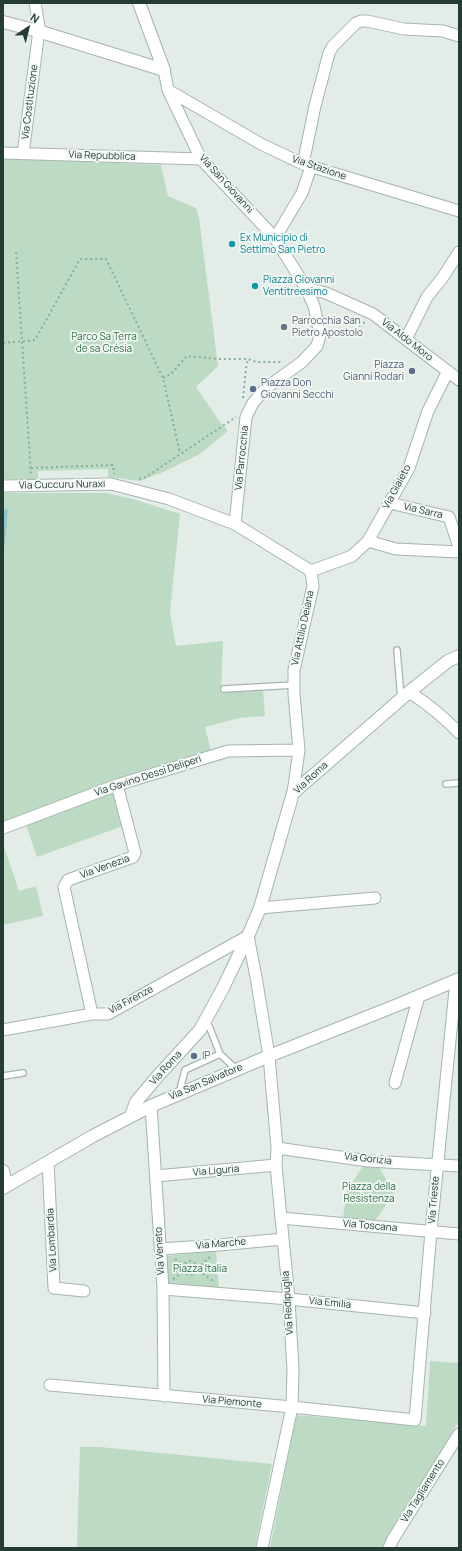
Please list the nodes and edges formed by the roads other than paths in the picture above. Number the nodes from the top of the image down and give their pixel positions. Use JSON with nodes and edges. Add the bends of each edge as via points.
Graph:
{"nodes":[{"id":1,"x":35,"y":3,"type":"edge"},
{"id":2,"x":139,"y":3,"type":"edge"},
{"id":3,"x":3,"y":22,"type":"edge"},
{"id":4,"x":38,"y":31,"type":"junction"},
{"id":5,"x":459,"y":36,"type":"edge"},
{"id":6,"x":164,"y":70,"type":"junction"},
{"id":7,"x":168,"y":90,"type":"junction"},
{"id":8,"x":3,"y":153,"type":"edge"},
{"id":9,"x":23,"y":154,"type":"junction"},
{"id":10,"x":201,"y":159,"type":"junction"},
{"id":11,"x":307,"y":166,"type":"junction"},
{"id":12,"x":459,"y":211,"type":"edge"},
{"id":13,"x":275,"y":238,"type":"junction"},
{"id":14,"x":459,"y":252,"type":"edge"},
{"id":15,"x":306,"y":288,"type":"junction"},
{"id":16,"x":406,"y":339,"type":"junction"},
{"id":17,"x":448,"y":371,"type":"junction"},
{"id":18,"x":459,"y":380,"type":"edge"},
{"id":19,"x":3,"y":486,"type":"edge"},
{"id":20,"x":390,"y":503,"type":"junction"},
{"id":21,"x":235,"y":524,"type":"junction"},
{"id":22,"x":368,"y":541,"type":"junction"},
{"id":23,"x":459,"y":547,"type":"edge"},
{"id":24,"x":459,"y":552,"type":"edge"},
{"id":25,"x":311,"y":571,"type":"junction"},
{"id":26,"x":397,"y":650,"type":"dead end"},
{"id":27,"x":459,"y":656,"type":"edge"},
{"id":28,"x":294,"y":685,"type":"junction"},
{"id":29,"x":224,"y":689,"type":"dead end"},
{"id":30,"x":405,"y":696,"type":"junction"},
{"id":31,"x":459,"y":733,"type":"edge"},
{"id":32,"x":299,"y":750,"type":"junction"},
{"id":33,"x":459,"y":783,"type":"edge"},
{"id":34,"x":446,"y":784,"type":"dead end"},
{"id":35,"x":117,"y":785,"type":"junction"},
{"id":36,"x":293,"y":793,"type":"junction"},
{"id":37,"x":3,"y":828,"type":"edge"},
{"id":38,"x":374,"y":898,"type":"dead end"},
{"id":39,"x":260,"y":908,"type":"junction"},
{"id":40,"x":248,"y":936,"type":"junction"},
{"id":41,"x":457,"y":980,"type":"edge"},
{"id":42,"x":419,"y":996,"type":"junction"},
{"id":43,"x":92,"y":1014,"type":"junction"},
{"id":44,"x":206,"y":1019,"type":"junction"},
{"id":45,"x":3,"y":1030,"type":"edge"},
{"id":46,"x":454,"y":1044,"type":"edge"},
{"id":47,"x":220,"y":1054,"type":"junction"},
{"id":48,"x":269,"y":1056,"type":"junction"},
{"id":49,"x":236,"y":1070,"type":"junction"},
{"id":50,"x":23,"y":1073,"type":"dead end"},
{"id":51,"x":3,"y":1076,"type":"edge"},
{"id":52,"x":395,"y":1083,"type":"dead end"},
{"id":53,"x":179,"y":1093,"type":"junction"},
{"id":54,"x":151,"y":1106,"type":"junction"},
{"id":55,"x":131,"y":1116,"type":"junction"},
{"id":56,"x":277,"y":1148,"type":"junction"},
{"id":57,"x":48,"y":1162,"type":"junction"},
{"id":58,"x":438,"y":1164,"type":"junction"},
{"id":59,"x":276,"y":1165,"type":"junction"},
{"id":60,"x":459,"y":1166,"type":"edge"},
{"id":61,"x":3,"y":1170,"type":"edge"},
{"id":62,"x":156,"y":1176,"type":"junction"},
{"id":63,"x":5,"y":1187,"type":"edge"},
{"id":64,"x":281,"y":1218,"type":"junction"},
{"id":65,"x":431,"y":1231,"type":"junction"},
{"id":66,"x":459,"y":1234,"type":"edge"},
{"id":67,"x":282,"y":1239,"type":"junction"},
{"id":68,"x":160,"y":1249,"type":"junction"},
{"id":69,"x":162,"y":1289,"type":"junction"},
{"id":70,"x":84,"y":1291,"type":"dead end"},
{"id":71,"x":289,"y":1299,"type":"junction"},
{"id":72,"x":425,"y":1313,"type":"junction"},
{"id":73,"x":50,"y":1385,"type":"dead end"},
{"id":74,"x":164,"y":1396,"type":"junction"},
{"id":75,"x":292,"y":1407,"type":"junction"},
{"id":76,"x":415,"y":1420,"type":"joint"},
{"id":77,"x":459,"y":1434,"type":"edge"},
{"id":78,"x":262,"y":1548,"type":"edge"},
{"id":79,"x":389,"y":1548,"type":"edge"}],
"edges":[{"from":1,"to":4,"type":"street","name":"Via Costituzione"},
{"from":2,"to":6,"type":"street","name":"Via San Giovanni"},
{"from":3,"to":4,"type":"street"},
{"from":4,"to":6,"type":"street"},
{"from":4,"to":9,"type":"street","name":"Via Costituzione"},
{"from":5,"to":11,"type":"street","via":[[443,31],[404,29],[367,21],[356,24],[329,53],[315,106]]},
{"from":6,"to":7,"type":"street","name":"Via San Giovanni"},
{"from":7,"to":10,"type":"street","name":"Via San Giovanni"},
{"from":7,"to":11,"type":"street","name":"Via Stazione","via":[[261,144]]},
{"from":8,"to":9,"type":"street","name":"Via Repubblica"},
{"from":9,"to":10,"type":"street","name":"Via Repubblica"},
{"from":10,"to":13,"type":"street","name":"Via San Giovanni"},
{"from":11,"to":12,"type":"street","name":"Via Stazione"},
{"from":11,"to":13,"type":"street","via":[[302,193]]},
{"from":13,"to":15,"type":"street","name":"Via San Giovanni"},
{"from":14,"to":16,"type":"street","via":[[427,297]]},
{"from":15,"to":16,"type":"street","name":"Via Aldo Moro","via":[[326,293],[373,314]]},
{"from":15,"to":21,"type":"street","name":"Via Parrocchia","via":[[314,306],[320,340],[299,364],[266,388],[253,403],[246,417]]},
{"from":16,"to":17,"type":"street","name":"Via Aldo Moro"},
{"from":17,"to":18,"type":"street","name":"Via Aldo Moro"},
{"from":17,"to":20,"type":"street","name":"Via Gialeto","via":[[428,411],[409,468]]},
{"from":19,"to":21,"type":"street","name":"Via Cuccuru Nuraxi","via":[[111,484],[169,499]]},
{"from":20,"to":22,"type":"street","name":"Via Gialeto"},
{"from":20,"to":23,"type":"street","name":"Via Sarra","via":[[449,517]]},
{"from":21,"to":25,"type":"street"},
{"from":22,"to":24,"type":"street","via":[[396,549]]},
{"from":22,"to":25,"type":"street","name":"Via Gialeto","via":[[352,556]]},
{"from":25,"to":28,"type":"street","name":"Via Attilio Deiana","via":[[313,586],[294,670]]},
{"from":26,"to":30,"type":"lane"},
{"from":27,"to":30,"type":"street","name":"Via Roma","via":[[448,661]]},
{"from":28,"to":29,"type":"lane"},
{"from":28,"to":32,"type":"street","name":"Via Attilio Deiana"},
{"from":30,"to":31,"type":"street","via":[[430,706]]},
{"from":30,"to":36,"type":"street","name":"Via Roma"},
{"from":32,"to":35,"type":"street","name":"Via Gavino Dessì Deliperi","via":[[228,751]]},
{"from":32,"to":36,"type":"street","name":"Via Attilio Deiana"},
{"from":33,"to":34,"type":"lane"},
{"from":35,"to":37,"type":"street","name":"Via Gavino Dessì Deliperi"},
{"from":35,"to":43,"type":"street","name":"Via Venezia","via":[[134,857],[68,880],[64,887]]},
{"from":36,"to":39,"type":"street","name":"Via Roma"},
{"from":38,"to":39,"type":"street"},
{"from":39,"to":40,"type":"street","name":"Via Roma"},
{"from":40,"to":43,"type":"street","name":"Via Firenze","via":[[108,1014]]},
{"from":40,"to":44,"type":"street","name":"Via Roma"},
{"from":40,"to":48,"type":"street"},
{"from":41,"to":42,"type":"street","name":"Via San Salvatore"},
{"from":41,"to":46,"type":"street","name":"Via Trieste"},
{"from":42,"to":48,"type":"street","name":"Via San Salvatore"},
{"from":42,"to":52,"type":"street"},
{"from":43,"to":45,"type":"street","name":"Via Firenze"},
{"from":44,"to":47,"type":"lane"},
{"from":44,"to":55,"type":"street","name":"Via Roma","via":[[200,1030],[136,1102]]},
{"from":46,"to":58,"type":"street","name":"Via Trieste"},
{"from":47,"to":49,"type":"lane"},
{"from":47,"to":53,"type":"lane","via":[[185,1070]]},
{"from":48,"to":49,"type":"street","name":"Via San Salvatore"},
{"from":48,"to":56,"type":"street","name":"Via Redipuglia"},
{"from":49,"to":53,"type":"street","name":"Via San Salvatore"},
{"from":50,"to":51,"type":"lane"},
{"from":53,"to":54,"type":"street","name":"Via San Salvatore"},
{"from":54,"to":55,"type":"street","name":"Via San Salvatore"},
{"from":54,"to":62,"type":"street","name":"Via Veneto"},
{"from":55,"to":57,"type":"street","name":"Via San Salvatore"},
{"from":56,"to":58,"type":"street","name":"Via Gorizia","via":[[368,1161]]},
{"from":56,"to":59,"type":"street","name":"Via Redipuglia"},
{"from":57,"to":63,"type":"street","name":"Via San Salvatore"},
{"from":57,"to":70,"type":"street","name":"Via Lombardia","via":[[54,1288]]},
{"from":58,"to":60,"type":"street","name":"Via Gorizia"},
{"from":58,"to":65,"type":"street","name":"Via Trieste"},
{"from":59,"to":62,"type":"street","name":"Via Liguria"},
{"from":59,"to":64,"type":"street","name":"Via Redipuglia"},
{"from":61,"to":63,"type":"street"},
{"from":62,"to":68,"type":"street","name":"Via Veneto"},
{"from":64,"to":65,"type":"street","name":"Via Toscana"},
{"from":64,"to":67,"type":"street","name":"Via Redipuglia"},
{"from":65,"to":66,"type":"street","name":"Via Toscana"},
{"from":65,"to":72,"type":"street","name":"Via Trieste"},
{"from":67,"to":68,"type":"street","name":"Via Marche"},
{"from":67,"to":71,"type":"street","name":"Via Redipuglia"},
{"from":68,"to":69,"type":"street","name":"Via Veneto"},
{"from":69,"to":71,"type":"street","name":"Via Emilia"},
{"from":69,"to":74,"type":"street","name":"Via Veneto"},
{"from":71,"to":72,"type":"street","name":"Via Emilia"},
{"from":71,"to":75,"type":"street","name":"Via Redipuglia","via":[[293,1370]]},
{"from":72,"to":76,"type":"street","name":"Via Trieste"},
{"from":73,"to":74,"type":"street","name":"Via Piemonte"},
{"from":74,"to":75,"type":"street","name":"Via Piemonte"},
{"from":75,"to":76,"type":"street","name":"Via Piemonte"},
{"from":75,"to":78,"type":"street","name":"Via Redipuglia"},
{"from":77,"to":79,"type":"street","name":"Via Tagliamento"}]}
